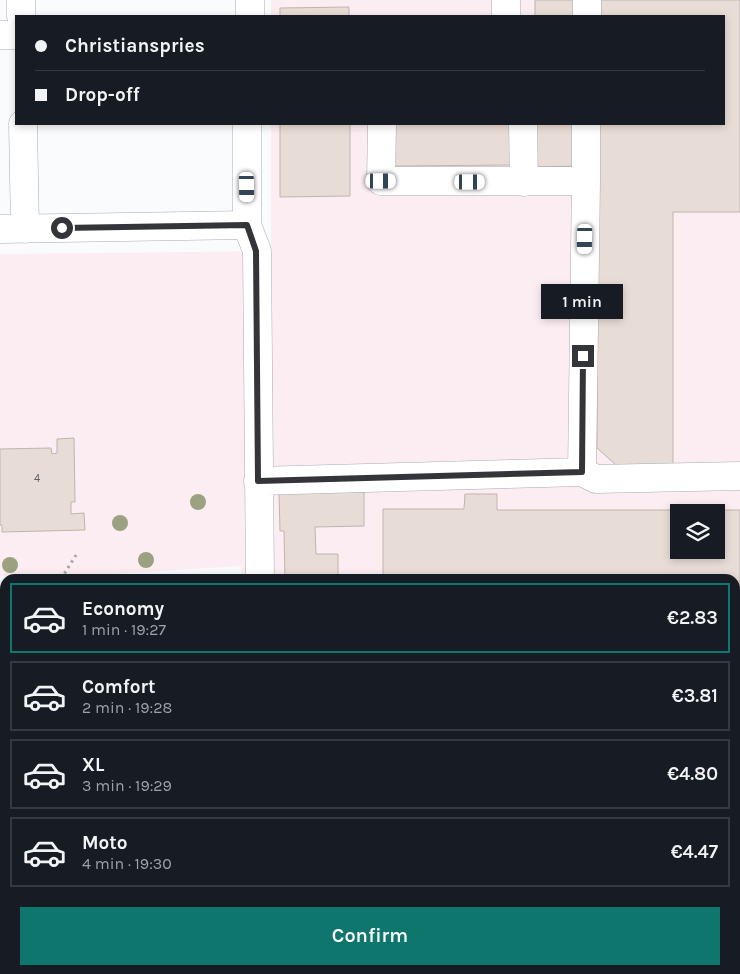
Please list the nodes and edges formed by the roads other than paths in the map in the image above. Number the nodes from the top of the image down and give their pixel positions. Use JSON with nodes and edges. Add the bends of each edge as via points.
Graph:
{"nodes":[{"id":1,"x":21,"y":0,"type":"edge"},
{"id":2,"x":250,"y":0,"type":"edge"},
{"id":3,"x":506,"y":0,"type":"edge"},
{"id":4,"x":587,"y":0,"type":"edge"},
{"id":5,"x":21,"y":15,"type":"edge"},
{"id":6,"x":250,"y":15,"type":"edge"},
{"id":7,"x":506,"y":15,"type":"edge"},
{"id":8,"x":587,"y":15,"type":"edge"},
{"id":9,"x":0,"y":34,"type":"edge"},
{"id":10,"x":15,"y":35,"type":"edge"},
{"id":11,"x":23,"y":125,"type":"edge"},
{"id":12,"x":247,"y":125,"type":"edge"},
{"id":13,"x":382,"y":125,"type":"edge"},
{"id":14,"x":523,"y":125,"type":"edge"},
{"id":15,"x":586,"y":125,"type":"edge"},
{"id":16,"x":586,"y":181,"type":"junction"},
{"id":17,"x":524,"y":182,"type":"junction"},
{"id":18,"x":247,"y":225,"type":"junction"},
{"id":19,"x":13,"y":229,"type":"edge"},
{"id":20,"x":582,"y":472,"type":"junction"},
{"id":21,"x":740,"y":476,"type":"edge"},
{"id":22,"x":258,"y":481,"type":"junction"},
{"id":23,"x":260,"y":574,"type":"edge"}],
"edges":[{"from":1,"to":5,"type":"street"},
{"from":2,"to":6,"type":"street"},
{"from":3,"to":7,"type":"street"},
{"from":4,"to":8,"type":"street"},
{"from":9,"to":10,"type":"street"},
{"from":11,"to":19,"type":"street"},
{"from":12,"to":18,"type":"street"},
{"from":13,"to":17,"type":"street","via":[[381,181]]},
{"from":14,"to":17,"type":"street"},
{"from":15,"to":16,"type":"street"},
{"from":16,"to":17,"type":"street"},
{"from":16,"to":20,"type":"street"},
{"from":18,"to":19,"type":"street"},
{"from":18,"to":22,"type":"street","via":[[256,251]]},
{"from":20,"to":21,"type":"street","via":[[596,479]]},
{"from":20,"to":22,"type":"street"},
{"from":22,"to":23,"type":"street"}]}
